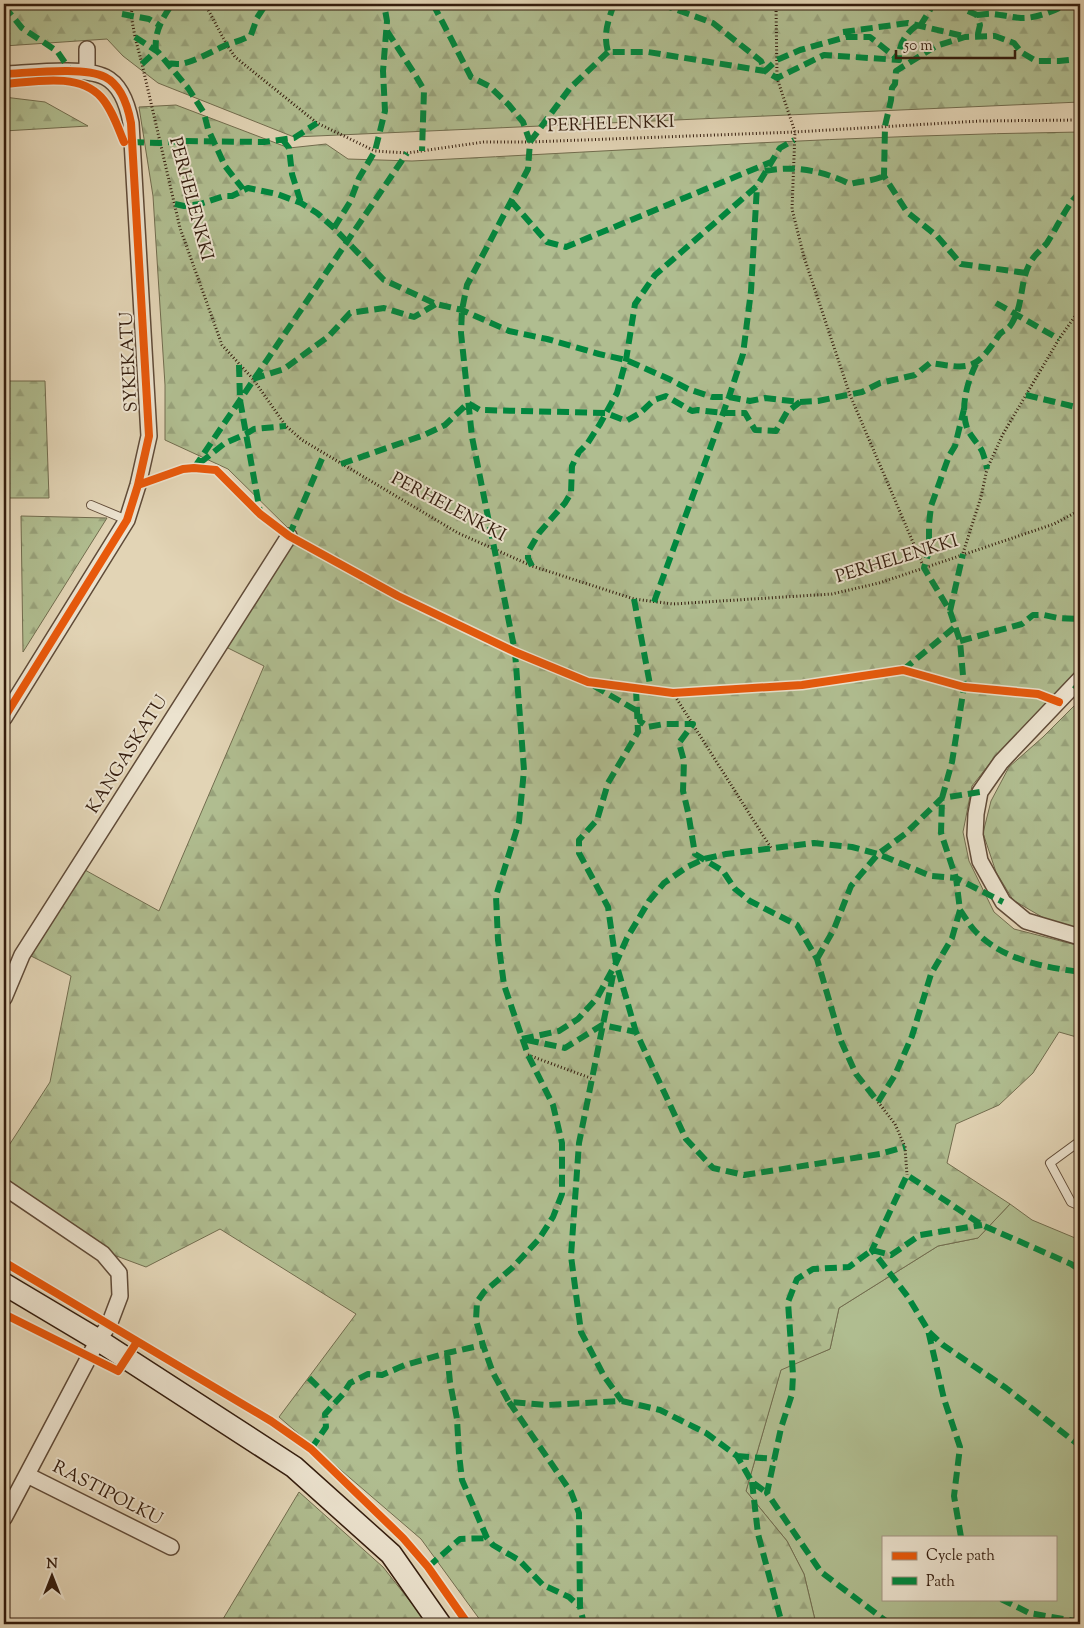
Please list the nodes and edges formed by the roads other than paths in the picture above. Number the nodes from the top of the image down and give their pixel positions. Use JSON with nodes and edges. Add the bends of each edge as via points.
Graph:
{"nodes":[{"id":1,"x":87,"y":49,"type":"dead end"},
{"id":2,"x":87,"y":72,"type":"junction"},
{"id":3,"x":4,"y":74,"type":"edge"},
{"id":4,"x":91,"y":506,"type":"dead end"},
{"id":5,"x":127,"y":520,"type":"junction"},
{"id":6,"x":289,"y":536,"type":"dead end"},
{"id":7,"x":1080,"y":679,"type":"edge"},
{"id":8,"x":4,"y":718,"type":"edge"},
{"id":9,"x":1080,"y":937,"type":"edge"},
{"id":10,"x":4,"y":998,"type":"edge"},
{"id":11,"x":1080,"y":1141,"type":"edge"},
{"id":12,"x":4,"y":1187,"type":"edge"},
{"id":13,"x":1080,"y":1206,"type":"edge"},
{"id":14,"x":4,"y":1284,"type":"edge"},
{"id":15,"x":98,"y":1340,"type":"junction"},
{"id":16,"x":27,"y":1475,"type":"junction"},
{"id":17,"x":4,"y":1518,"type":"edge"},
{"id":18,"x":171,"y":1547,"type":"dead end"},
{"id":19,"x":440,"y":1624,"type":"edge"}],
"edges":[{"from":1,"to":2,"type":"street"},
{"from":2,"to":3,"type":"street","name":"SYKEKATU"},
{"from":2,"to":5,"type":"street","name":"SYKEKATU","via":[[106,77],[116,87],[128,106],[131,123],[149,436]]},
{"from":4,"to":5,"type":"lane"},
{"from":5,"to":8,"type":"street","name":"SYKEKATU"},
{"from":6,"to":10,"type":"street","name":"KANGASKATU","via":[[22,955]]},
{"from":7,"to":9,"type":"street","via":[[1001,762],[980,792],[975,835],[980,861],[1003,902],[1026,921]]},
{"from":11,"to":13,"type":"lane","via":[[1050,1163],[1071,1202]]},
{"from":12,"to":15,"type":"street","via":[[103,1254],[119,1272],[120,1296],[109,1325]]},
{"from":14,"to":15,"type":"street"},
{"from":15,"to":16,"type":"street"},
{"from":15,"to":19,"type":"street","via":[[294,1467],[391,1554]]},
{"from":16,"to":17,"type":"street"},
{"from":16,"to":18,"type":"street","name":"RASTIPOLKU"}]}
